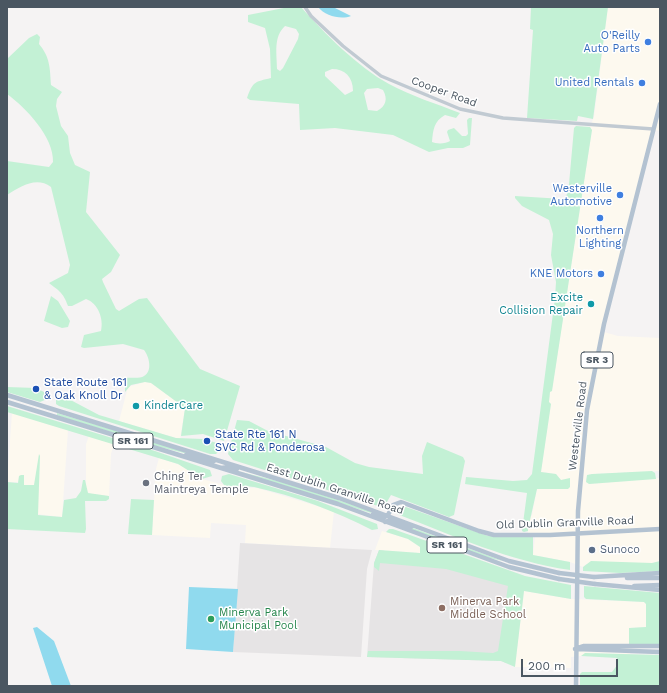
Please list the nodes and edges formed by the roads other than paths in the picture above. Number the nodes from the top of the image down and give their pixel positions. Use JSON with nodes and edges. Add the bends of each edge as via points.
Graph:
{"nodes":[{"id":1,"x":305,"y":7,"type":"edge"},
{"id":2,"x":660,"y":104,"type":"edge"},
{"id":3,"x":653,"y":129,"type":"junction"},
{"id":4,"x":7,"y":395,"type":"edge"},
{"id":5,"x":7,"y":402,"type":"edge"},
{"id":6,"x":159,"y":449,"type":"junction"},
{"id":7,"x":221,"y":461,"type":"junction"},
{"id":8,"x":219,"y":468,"type":"junction"},
{"id":9,"x":290,"y":482,"type":"junction"},
{"id":10,"x":343,"y":506,"type":"junction"},
{"id":11,"x":388,"y":515,"type":"junction"},
{"id":12,"x":385,"y":522,"type":"junction"},
{"id":13,"x":660,"y":529,"type":"edge"},
{"id":14,"x":577,"y":533,"type":"junction"},
{"id":15,"x":452,"y":539,"type":"junction"},
{"id":16,"x":660,"y":573,"type":"edge"},
{"id":17,"x":594,"y":577,"type":"junction"},
{"id":18,"x":660,"y":578,"type":"edge"},
{"id":19,"x":595,"y":584,"type":"junction"},
{"id":20,"x":660,"y":585,"type":"edge"},
{"id":21,"x":660,"y":590,"type":"edge"},
{"id":22,"x":660,"y":646,"type":"edge"},
{"id":23,"x":575,"y":649,"type":"junction"},
{"id":24,"x":660,"y":652,"type":"edge"},
{"id":25,"x":576,"y":686,"type":"edge"}],
"edges":[{"from":1,"to":3,"type":"street","name":"Cooper Road","via":[[311,16],[381,76],[460,109],[511,119]]},
{"from":2,"to":3,"type":"main road","name":"Westerville Road","number":"SR 3"},
{"from":3,"to":14,"type":"main road","name":"Westerville Road","number":"SR 3","via":[[604,324],[587,410]]},
{"from":4,"to":7,"type":"main road","name":"East Dublin Granville Road","number":"SR 161"},
{"from":5,"to":6,"type":"main road","name":"East Dublin Granville Road","number":"SR 161"},
{"from":6,"to":7,"type":"main road"},
{"from":6,"to":8,"type":"main road","name":"East Dublin Granville Road","number":"SR 161"},
{"from":7,"to":9,"type":"main road","name":"East Dublin Granville Road","number":"SR 161"},
{"from":8,"to":9,"type":"main road","via":[[229,467]]},
{"from":8,"to":10,"type":"main road","name":"East Dublin Granville Road","number":"SR 161"},
{"from":9,"to":11,"type":"main road","name":"East Dublin Granville Road","number":"SR 161"},
{"from":10,"to":11,"type":"main road","via":[[351,506],[382,517]]},
{"from":10,"to":12,"type":"main road","name":"East Dublin Granville Road","number":"SR 161"},
{"from":11,"to":14,"type":"main road","name":"Old Dublin Granville Road","via":[[393,505],[401,502],[494,535]]},
{"from":11,"to":15,"type":"main road","name":"East Dublin Granville Road","number":"SR 161"},
{"from":12,"to":15,"type":"main road","via":[[390,520],[446,540]]},
{"from":12,"to":19,"type":"main road","name":"East Dublin Granville Road","number":"SR 161","bridge":true,"via":[[509,567],[537,575]]},
{"from":13,"to":14,"type":"main road","name":"Old Dublin Granville Road"},
{"from":14,"to":23,"type":"main road","name":"Westerville Road","number":"SR 3"},
{"from":15,"to":17,"type":"main road","name":"East Dublin Granville Road","number":"SR 161","bridge":true,"via":[[537,568]]},
{"from":16,"to":17,"type":"main road"},
{"from":17,"to":18,"type":"main road","name":"East Dublin Granville Road","number":"SR 161"},
{"from":19,"to":20,"type":"main road","name":"East Dublin Granville Road","number":"SR 161"},
{"from":19,"to":21,"type":"main road"},
{"from":22,"to":23,"type":"main road","via":[[584,646]]},
{"from":23,"to":24,"type":"main road"},
{"from":23,"to":25,"type":"main road","name":"Westerville Road","number":"SR 3"}]}
